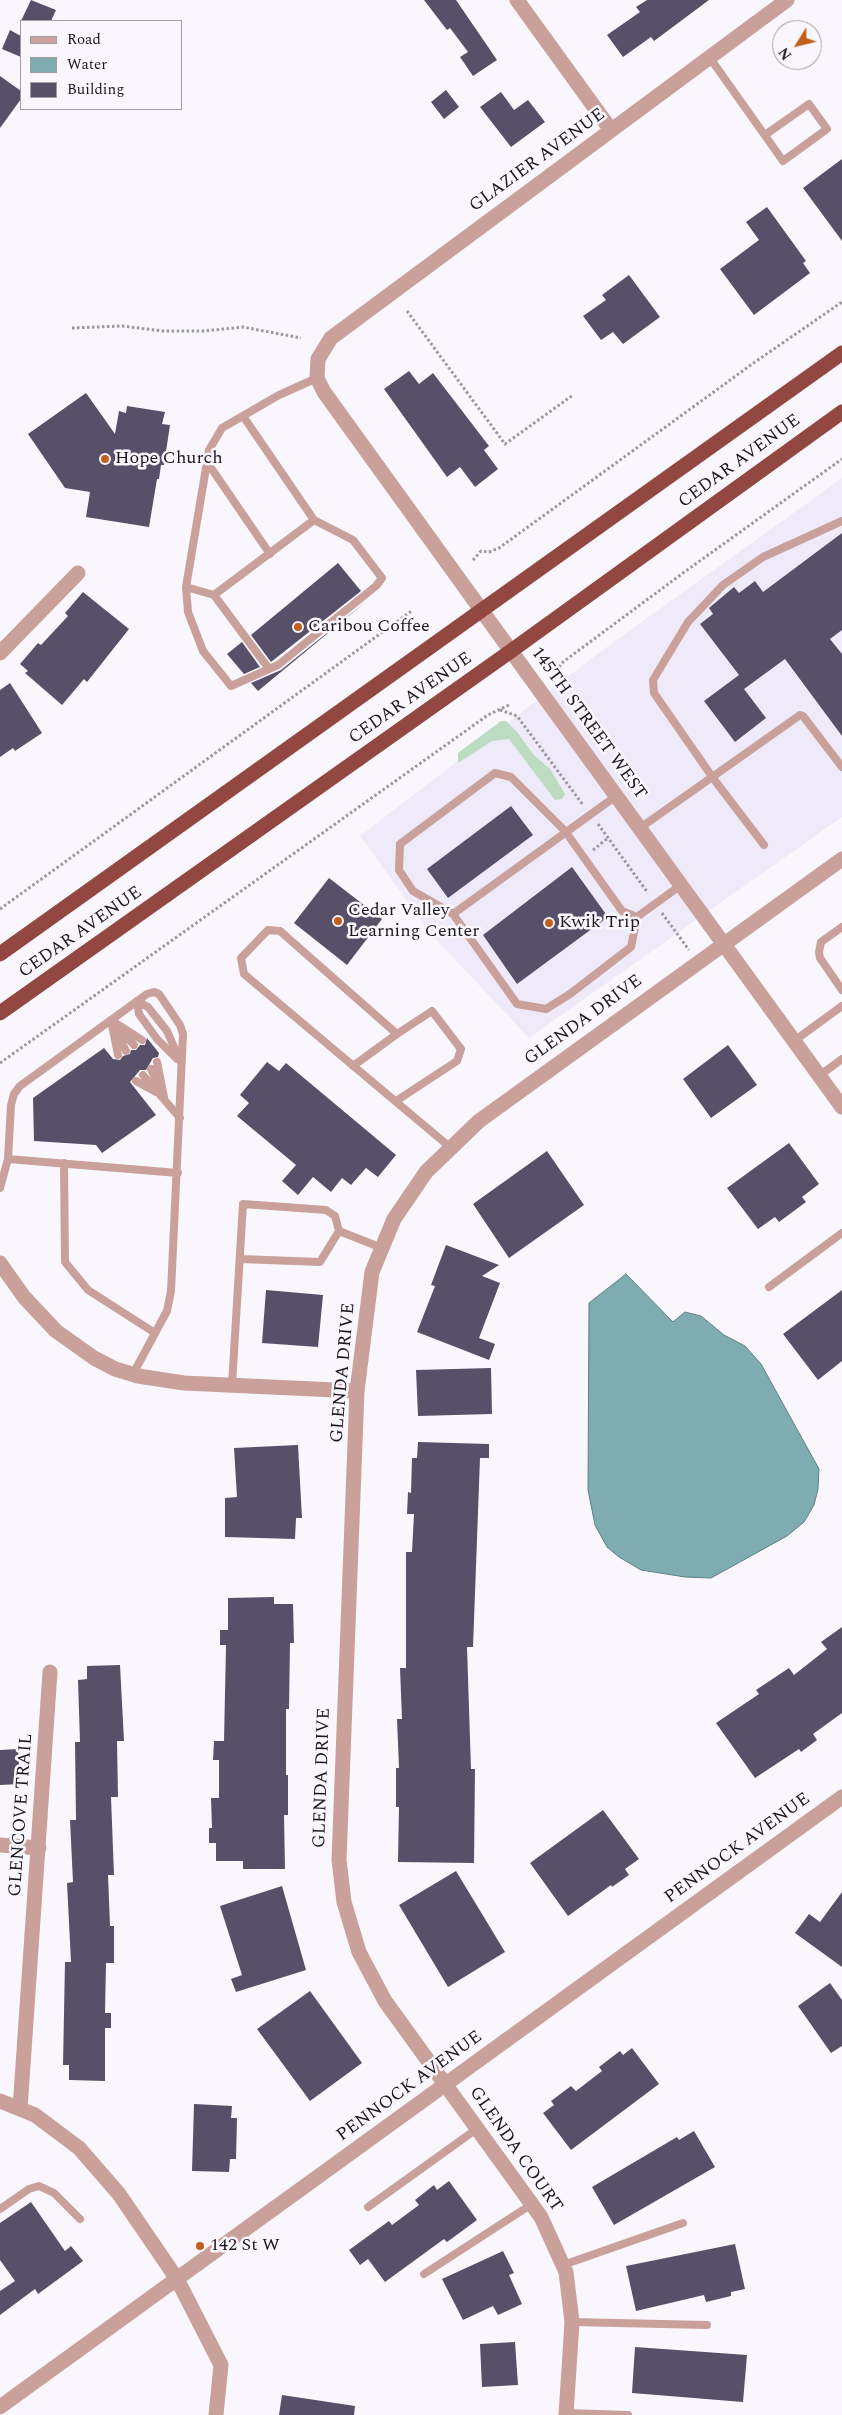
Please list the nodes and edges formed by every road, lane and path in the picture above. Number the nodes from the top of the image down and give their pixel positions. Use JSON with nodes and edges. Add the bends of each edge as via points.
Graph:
{"nodes":[{"id":1,"x":517,"y":0,"type":"edge"},
{"id":2,"x":787,"y":0,"type":"edge"},
{"id":3,"x":710,"y":58,"type":"junction"},
{"id":4,"x":612,"y":130,"type":"junction"},
{"id":5,"x":765,"y":135,"type":"junction"},
{"id":6,"x":842,"y":302,"type":"edge"},
{"id":7,"x":407,"y":311,"type":"dead end"},
{"id":8,"x":72,"y":328,"type":"dead end"},
{"id":9,"x":301,"y":338,"type":"dead end"},
{"id":10,"x":842,"y":353,"type":"edge"},
{"id":11,"x":317,"y":378,"type":"junction"},
{"id":12,"x":573,"y":395,"type":"dead end"},
{"id":13,"x":842,"y":412,"type":"edge"},
{"id":14,"x":243,"y":416,"type":"junction"},
{"id":15,"x":842,"y":459,"type":"edge"},
{"id":16,"x":207,"y":462,"type":"junction"},
{"id":17,"x":314,"y":520,"type":"junction"},
{"id":18,"x":842,"y":521,"type":"edge"},
{"id":19,"x":270,"y":554,"type":"junction"},
{"id":20,"x":473,"y":560,"type":"dead end"},
{"id":21,"x":78,"y":573,"type":"dead end"},
{"id":22,"x":186,"y":587,"type":"junction"},
{"id":23,"x":214,"y":595,"type":"junction"},
{"id":24,"x":413,"y":610,"type":"dead end"},
{"id":25,"x":482,"y":612,"type":"junction"},
{"id":26,"x":511,"y":651,"type":"junction"},
{"id":27,"x":0,"y":653,"type":"edge"},
{"id":28,"x":269,"y":669,"type":"junction"},
{"id":29,"x":556,"y":671,"type":"dead end"},
{"id":30,"x":509,"y":705,"type":"dead end"},
{"id":31,"x":500,"y":710,"type":"junction"},
{"id":32,"x":842,"y":767,"type":"edge"},
{"id":33,"x":713,"y":778,"type":"junction"},
{"id":34,"x":616,"y":796,"type":"junction"},
{"id":35,"x":590,"y":814,"type":"junction"},
{"id":36,"x":640,"y":828,"type":"junction"},
{"id":37,"x":565,"y":831,"type":"junction"},
{"id":38,"x":608,"y":838,"type":"junction"},
{"id":39,"x":764,"y":845,"type":"dead end"},
{"id":40,"x":593,"y":850,"type":"dead end"},
{"id":41,"x":842,"y":859,"type":"edge"},
{"id":42,"x":680,"y":885,"type":"junction"},
{"id":43,"x":656,"y":903,"type":"junction"},
{"id":44,"x":0,"y":909,"type":"edge"},
{"id":45,"x":452,"y":914,"type":"junction"},
{"id":46,"x":637,"y":917,"type":"junction"},
{"id":47,"x":842,"y":927,"type":"edge"},
{"id":48,"x":723,"y":944,"type":"junction"},
{"id":49,"x":0,"y":954,"type":"edge"},
{"id":50,"x":698,"y":962,"type":"junction"},
{"id":51,"x":842,"y":990,"type":"edge"},
{"id":52,"x":137,"y":1001,"type":"junction"},
{"id":53,"x":842,"y":1006,"type":"edge"},
{"id":54,"x":0,"y":1013,"type":"edge"},
{"id":55,"x":111,"y":1020,"type":"junction"},
{"id":56,"x":397,"y":1034,"type":"junction"},
{"id":57,"x":142,"y":1040,"type":"dead end"},
{"id":58,"x":794,"y":1041,"type":"junction"},
{"id":59,"x":134,"y":1045,"type":"dead end"},
{"id":60,"x":122,"y":1053,"type":"dead end"},
{"id":61,"x":842,"y":1059,"type":"edge"},
{"id":62,"x":157,"y":1062,"type":"dead end"},
{"id":63,"x":0,"y":1063,"type":"edge"},
{"id":64,"x":182,"y":1064,"type":"junction"},
{"id":65,"x":353,"y":1066,"type":"junction"},
{"id":66,"x":151,"y":1069,"type":"dead end"},
{"id":67,"x":143,"y":1075,"type":"dead end"},
{"id":68,"x":819,"y":1076,"type":"junction"},
{"id":69,"x":136,"y":1081,"type":"dead end"},
{"id":70,"x":164,"y":1097,"type":"junction"},
{"id":71,"x":396,"y":1101,"type":"junction"},
{"id":72,"x":842,"y":1107,"type":"edge"},
{"id":73,"x":180,"y":1118,"type":"junction"},
{"id":74,"x":451,"y":1148,"type":"junction"},
{"id":75,"x":8,"y":1159,"type":"junction"},
{"id":76,"x":64,"y":1164,"type":"junction"},
{"id":77,"x":178,"y":1172,"type":"junction"},
{"id":78,"x":0,"y":1188,"type":"edge"},
{"id":79,"x":339,"y":1231,"type":"junction"},
{"id":80,"x":842,"y":1233,"type":"edge"},
{"id":81,"x":382,"y":1248,"type":"junction"},
{"id":82,"x":240,"y":1260,"type":"junction"},
{"id":83,"x":0,"y":1263,"type":"edge"},
{"id":84,"x":770,"y":1287,"type":"dead end"},
{"id":85,"x":155,"y":1334,"type":"junction"},
{"id":86,"x":133,"y":1374,"type":"junction"},
{"id":87,"x":232,"y":1384,"type":"junction"},
{"id":88,"x":357,"y":1392,"type":"junction"},
{"id":89,"x":50,"y":1672,"type":"dead end"},
{"id":90,"x":842,"y":1797,"type":"edge"},
{"id":91,"x":0,"y":1845,"type":"edge"},
{"id":92,"x":39,"y":1848,"type":"junction"},
{"id":93,"x":446,"y":2084,"type":"junction"},
{"id":94,"x":0,"y":2101,"type":"edge"},
{"id":95,"x":20,"y":2109,"type":"junction"},
{"id":96,"x":478,"y":2128,"type":"junction"},
{"id":97,"x":532,"y":2204,"type":"junction"},
{"id":98,"x":368,"y":2207,"type":"dead end"},
{"id":99,"x":0,"y":2209,"type":"edge"},
{"id":100,"x":80,"y":2218,"type":"dead end"},
{"id":101,"x":683,"y":2223,"type":"dead end"},
{"id":102,"x":563,"y":2265,"type":"junction"},
{"id":103,"x":424,"y":2274,"type":"dead end"},
{"id":104,"x":177,"y":2279,"type":"junction"},
{"id":105,"x":572,"y":2322,"type":"junction"},
{"id":106,"x":707,"y":2325,"type":"dead end"},
{"id":107,"x":0,"y":2407,"type":"edge"},
{"id":108,"x":566,"y":2414,"type":"edge"},
{"id":109,"x":216,"y":2415,"type":"edge"},
{"id":110,"x":628,"y":2415,"type":"edge"}],
"edges":[{"from":1,"to":4,"type":"street"},
{"from":2,"to":3,"type":"street","name":"GLAZIER AVENUE"},
{"from":3,"to":4,"type":"street","name":"GLAZIER AVENUE"},
{"from":3,"to":5,"type":"lane"},
{"from":4,"to":11,"type":"street","name":"GLAZIER AVENUE","via":[[331,338],[318,359]]},
{"from":5,"to":5,"type":"lane","via":[[783,161],[827,129],[809,104]]},
{"from":6,"to":20,"type":"path","via":[[499,548],[481,551]]},
{"from":7,"to":12,"type":"path","via":[[504,444]]},
{"from":8,"to":9,"type":"path","via":[[122,326],[205,331],[244,327]]},
{"from":10,"to":25,"type":"highway","name":"CEDAR AVENUE"},
{"from":11,"to":14,"type":"lane"},
{"from":11,"to":25,"type":"street","name":"145TH STREET WEST"},
{"from":13,"to":26,"type":"highway","name":"CEDAR AVENUE"},
{"from":14,"to":16,"type":"lane","via":[[222,428],[209,450]]},
{"from":14,"to":17,"type":"lane"},
{"from":15,"to":29,"type":"path","via":[[683,573],[563,662]]},
{"from":16,"to":19,"type":"lane"},
{"from":16,"to":22,"type":"lane"},
{"from":17,"to":19,"type":"lane"},
{"from":17,"to":28,"type":"lane","via":[[353,540],[382,578],[278,665]]},
{"from":18,"to":33,"type":"lane","via":[[763,557],[723,585],[688,622],[653,680],[654,693]]},
{"from":19,"to":23,"type":"lane"},
{"from":21,"to":27,"type":"street"},
{"from":22,"to":23,"type":"lane"},
{"from":22,"to":28,"type":"lane","via":[[188,612],[203,652],[231,686]]},
{"from":23,"to":28,"type":"lane"},
{"from":24,"to":44,"type":"path"},
{"from":25,"to":26,"type":"street","name":"145TH STREET WEST"},
{"from":25,"to":49,"type":"highway","name":"CEDAR AVENUE"},
{"from":26,"to":34,"type":"street","name":"145TH STREET WEST"},
{"from":26,"to":54,"type":"highway","name":"CEDAR AVENUE"},
{"from":30,"to":31,"type":"path"},
{"from":31,"to":35,"type":"path","via":[[517,716]]},
{"from":31,"to":63,"type":"path","via":[[480,720]]},
{"from":32,"to":33,"type":"lane","via":[[800,715]]},
{"from":33,"to":36,"type":"lane"},
{"from":33,"to":39,"type":"lane"},
{"from":34,"to":35,"type":"lane"},
{"from":34,"to":36,"type":"street","name":"145TH STREET WEST"},
{"from":35,"to":37,"type":"lane"},
{"from":35,"to":38,"type":"path"},
{"from":36,"to":42,"type":"street","name":"145TH STREET WEST"},
{"from":37,"to":45,"type":"lane"},
{"from":37,"to":45,"type":"lane","via":[[511,777],[495,773],[400,844],[399,870],[412,891]]},
{"from":37,"to":46,"type":"lane","via":[[622,911]]},
{"from":38,"to":40,"type":"path"},
{"from":38,"to":43,"type":"path"},
{"from":41,"to":48,"type":"street","name":"GLENDA DRIVE"},
{"from":42,"to":43,"type":"lane"},
{"from":42,"to":48,"type":"street","name":"145TH STREET WEST"},
{"from":43,"to":46,"type":"lane"},
{"from":43,"to":50,"type":"path"},
{"from":45,"to":46,"type":"lane","via":[[517,1004],[546,1009],[631,946]]},
{"from":47,"to":51,"type":"lane","via":[[821,942],[819,952]]},
{"from":48,"to":50,"type":"street","name":"GLENDA DRIVE"},
{"from":48,"to":58,"type":"street","name":"145TH STREET WEST"},
{"from":50,"to":74,"type":"street","name":"GLENDA DRIVE","via":[[479,1121]]},
{"from":52,"to":55,"type":"lane"},
{"from":52,"to":64,"type":"lane","via":[[139,1014],[157,1039]]},
{"from":52,"to":64,"type":"lane","via":[[148,1007],[167,1031]]},
{"from":52,"to":64,"type":"lane","via":[[154,992],[159,994],[183,1034]]},
{"from":53,"to":58,"type":"lane"},
{"from":55,"to":57,"type":"lane"},
{"from":55,"to":59,"type":"lane"},
{"from":55,"to":60,"type":"lane"},
{"from":55,"to":75,"type":"lane","via":[[20,1086],[14,1094]]},
{"from":56,"to":65,"type":"lane"},
{"from":56,"to":65,"type":"lane","via":[[280,931],[268,930],[241,958],[244,974]]},
{"from":56,"to":71,"type":"lane","via":[[432,1010],[461,1049],[457,1061]]},
{"from":58,"to":68,"type":"street","name":"145TH STREET WEST"},
{"from":61,"to":68,"type":"lane"},
{"from":62,"to":70,"type":"lane"},
{"from":64,"to":73,"type":"lane"},
{"from":65,"to":71,"type":"lane"},
{"from":66,"to":70,"type":"lane"},
{"from":67,"to":70,"type":"lane"},
{"from":68,"to":72,"type":"street","name":"145TH STREET WEST"},
{"from":69,"to":70,"type":"lane"},
{"from":70,"to":73,"type":"lane"},
{"from":71,"to":74,"type":"lane"},
{"from":73,"to":77,"type":"lane"},
{"from":74,"to":81,"type":"street","name":"GLENDA DRIVE","via":[[426,1172],[394,1219]]},
{"from":75,"to":76,"type":"lane"},
{"from":75,"to":78,"type":"lane"},
{"from":76,"to":77,"type":"lane"},
{"from":76,"to":85,"type":"lane","via":[[65,1262],[88,1290]]},
{"from":77,"to":85,"type":"lane","via":[[170,1302]]},
{"from":79,"to":81,"type":"lane"},
{"from":79,"to":82,"type":"lane","via":[[320,1262]]},
{"from":79,"to":82,"type":"lane","via":[[335,1216],[326,1210],[243,1204]]},
{"from":80,"to":84,"type":"lane"},
{"from":81,"to":88,"type":"street","name":"GLENDA DRIVE","via":[[372,1272]]},
{"from":82,"to":87,"type":"lane"},
{"from":83,"to":86,"type":"street","via":[[24,1297],[56,1331],[94,1358]]},
{"from":85,"to":86,"type":"lane"},
{"from":86,"to":87,"type":"street","via":[[184,1383]]},
{"from":87,"to":88,"type":"street"},
{"from":88,"to":93,"type":"street","name":"GLENDA DRIVE","via":[[338,1860],[344,1902],[359,1952],[385,2001]]},
{"from":89,"to":92,"type":"street","name":"GLENCOVE TRAIL"},
{"from":90,"to":93,"type":"street","name":"PENNOCK AVENUE"},
{"from":91,"to":92,"type":"street"},
{"from":92,"to":95,"type":"street","name":"GLENCOVE TRAIL"},
{"from":93,"to":96,"type":"street","name":"GLENDA COURT"},
{"from":93,"to":104,"type":"street","name":"PENNOCK AVENUE"},
{"from":94,"to":95,"type":"street"},
{"from":95,"to":104,"type":"street","via":[[60,2132],[89,2158],[119,2194]]},
{"from":96,"to":97,"type":"street","name":"GLENDA COURT"},
{"from":96,"to":98,"type":"lane"},
{"from":97,"to":102,"type":"street","name":"GLENDA COURT"},
{"from":97,"to":103,"type":"lane"},
{"from":99,"to":100,"type":"lane","via":[[39,2186],[54,2193]]},
{"from":101,"to":102,"type":"lane"},
{"from":102,"to":105,"type":"street","name":"GLENDA COURT"},
{"from":104,"to":107,"type":"street","name":"PENNOCK AVENUE"},
{"from":104,"to":109,"type":"street","via":[[221,2365]]},
{"from":105,"to":106,"type":"lane"},
{"from":105,"to":108,"type":"street","name":"GLENDA COURT"},
{"from":108,"to":110,"type":"lane"}]}
